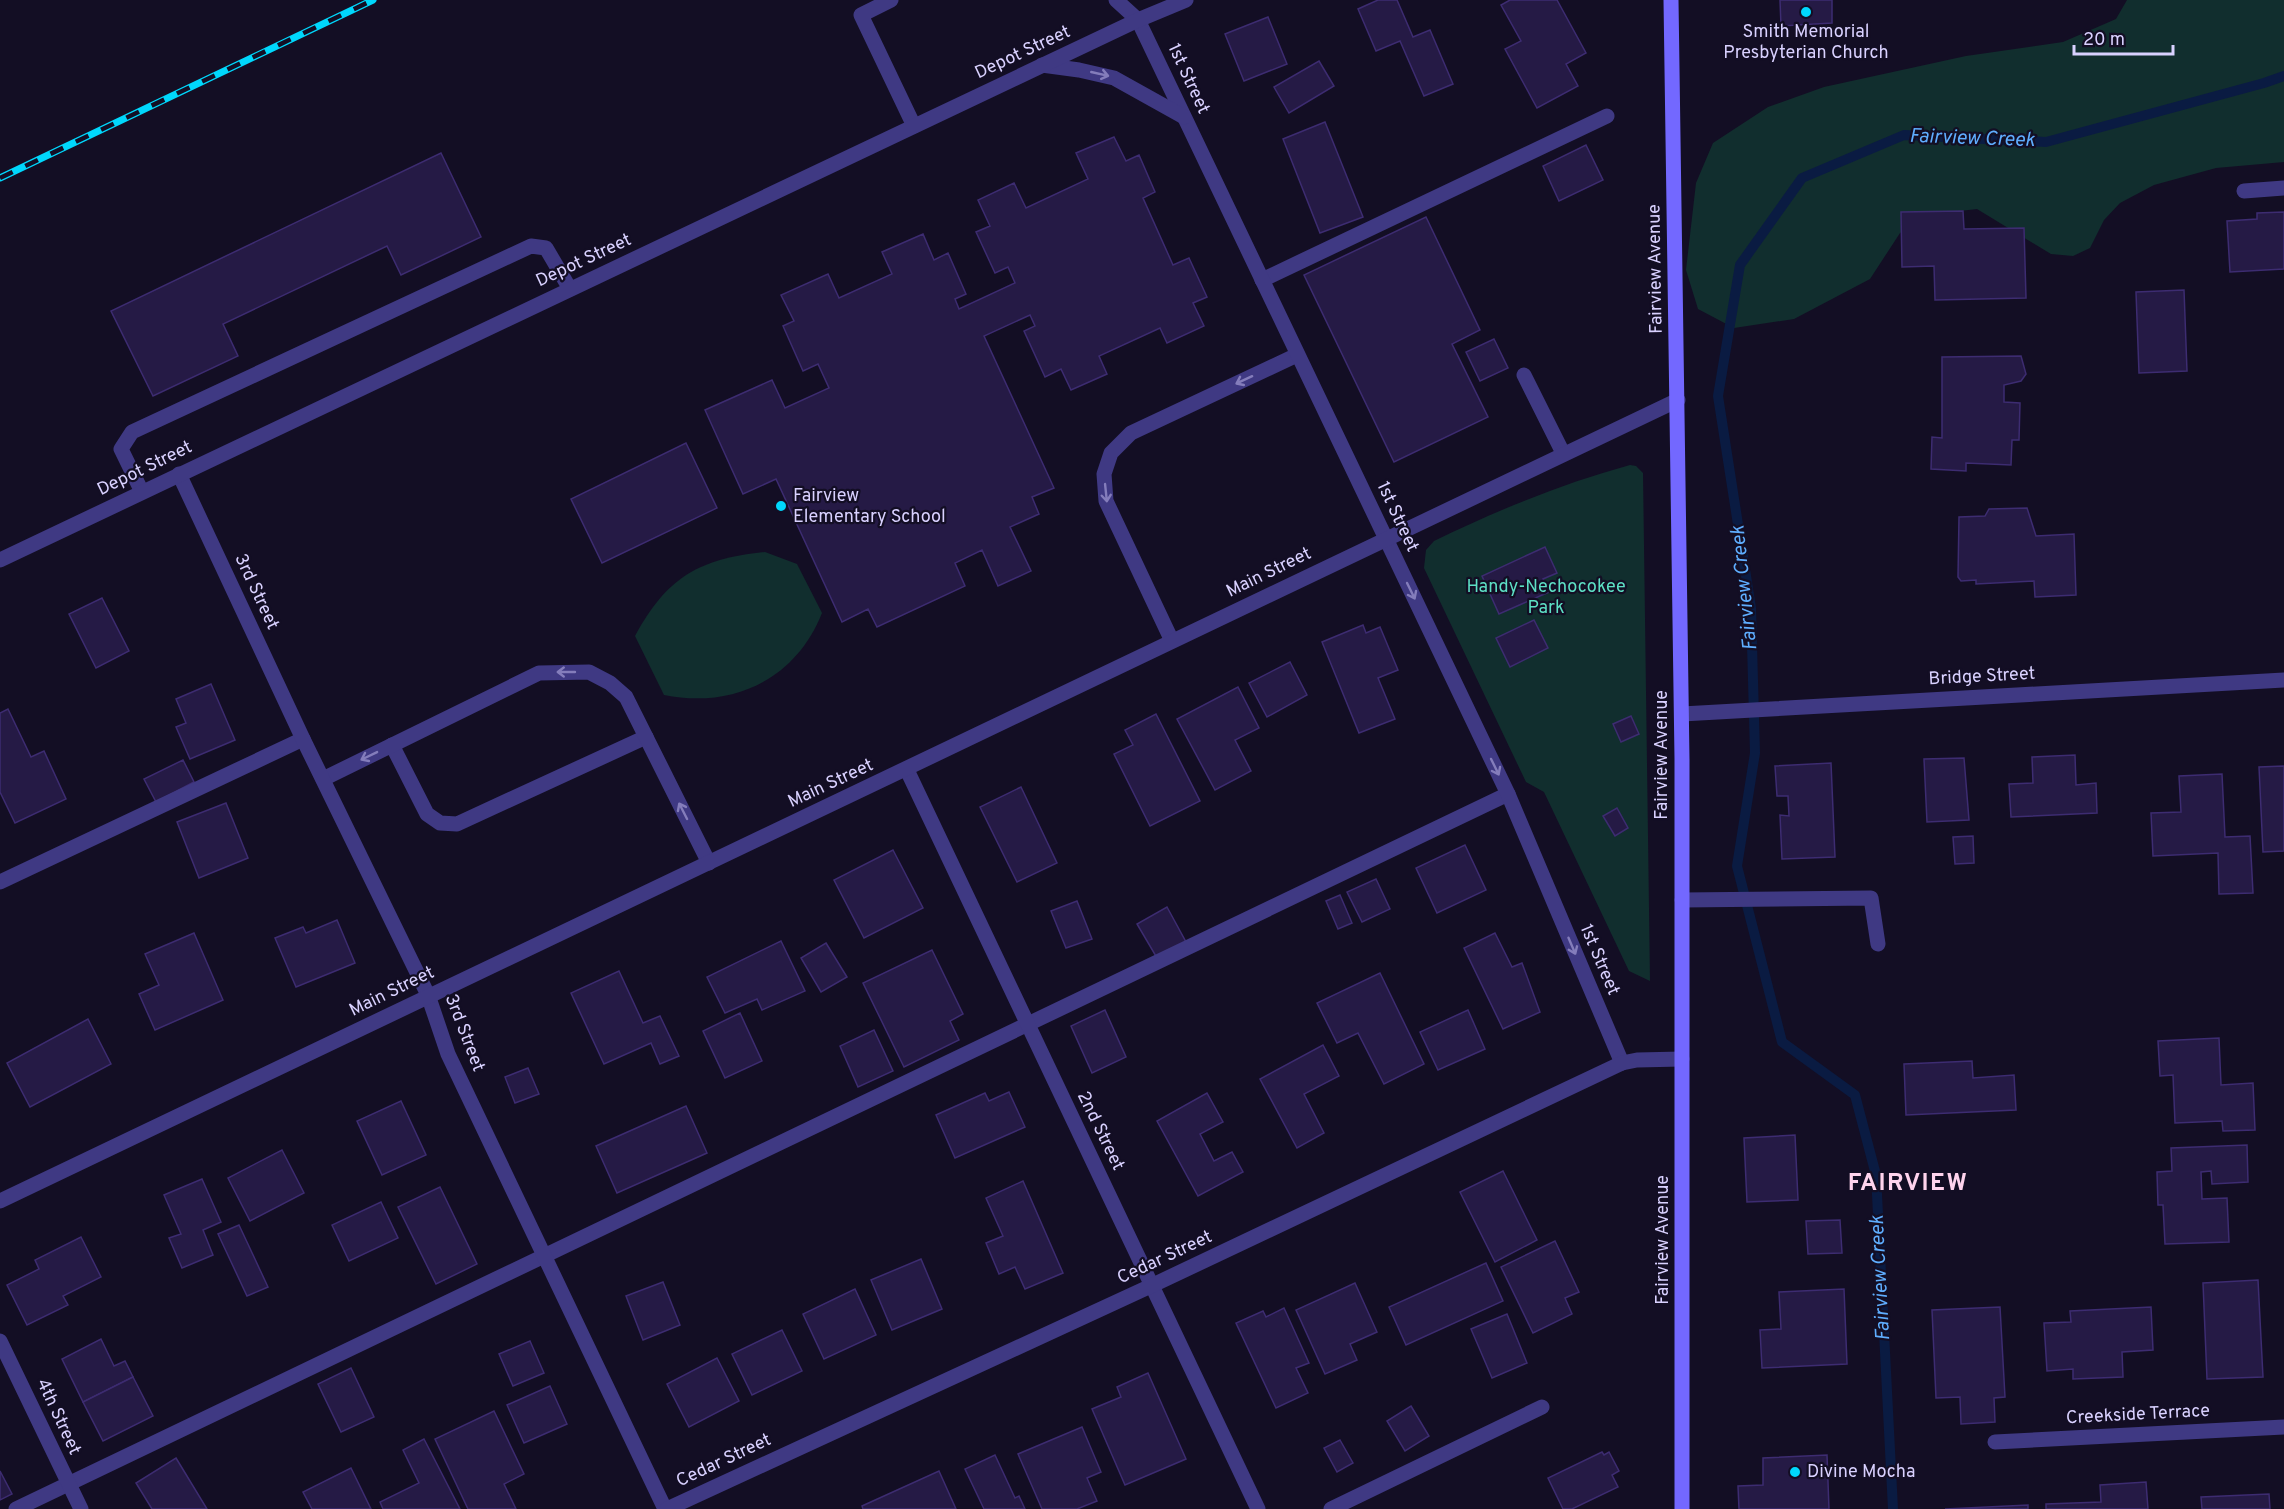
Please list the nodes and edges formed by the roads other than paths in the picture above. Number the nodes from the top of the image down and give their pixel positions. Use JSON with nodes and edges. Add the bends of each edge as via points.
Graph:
{"nodes":[{"id":1,"x":891,"y":0,"type":"edge"},
{"id":2,"x":1116,"y":0,"type":"edge"},
{"id":3,"x":1186,"y":0,"type":"edge"},
{"id":4,"x":1671,"y":0,"type":"edge"},
{"id":5,"x":1138,"y":20,"type":"junction"},
{"id":6,"x":1042,"y":65,"type":"junction"},
{"id":7,"x":1607,"y":116,"type":"dead end"},
{"id":8,"x":1184,"y":117,"type":"junction"},
{"id":9,"x":914,"y":126,"type":"junction"},
{"id":10,"x":2284,"y":188,"type":"edge"},
{"id":11,"x":2244,"y":191,"type":"dead end"},
{"id":12,"x":1262,"y":280,"type":"junction"},
{"id":13,"x":570,"y":289,"type":"junction"},
{"id":14,"x":1297,"y":355,"type":"junction"},
{"id":15,"x":1524,"y":375,"type":"dead end"},
{"id":16,"x":1678,"y":400,"type":"junction"},
{"id":17,"x":1563,"y":453,"type":"junction"},
{"id":18,"x":180,"y":474,"type":"junction"},
{"id":19,"x":142,"y":492,"type":"junction"},
{"id":20,"x":1386,"y":538,"type":"junction"},
{"id":21,"x":0,"y":560,"type":"edge"},
{"id":22,"x":1172,"y":641,"type":"junction"},
{"id":23,"x":2284,"y":680,"type":"edge"},
{"id":24,"x":1682,"y":714,"type":"junction"},
{"id":25,"x":646,"y":737,"type":"junction"},
{"id":26,"x":303,"y":739,"type":"junction"},
{"id":27,"x":392,"y":745,"type":"junction"},
{"id":28,"x":907,"y":770,"type":"junction"},
{"id":29,"x":323,"y":779,"type":"junction"},
{"id":30,"x":1508,"y":794,"type":"junction"},
{"id":31,"x":709,"y":863,"type":"junction"},
{"id":32,"x":0,"y":882,"type":"edge"},
{"id":33,"x":1682,"y":900,"type":"junction"},
{"id":34,"x":1878,"y":944,"type":"dead end"},
{"id":35,"x":428,"y":995,"type":"junction"},
{"id":36,"x":1028,"y":1024,"type":"junction"},
{"id":37,"x":1682,"y":1059,"type":"junction"},
{"id":38,"x":1622,"y":1064,"type":"junction"},
{"id":39,"x":0,"y":1201,"type":"edge"},
{"id":40,"x":545,"y":1256,"type":"junction"},
{"id":41,"x":1153,"y":1285,"type":"junction"},
{"id":42,"x":0,"y":1341,"type":"edge"},
{"id":43,"x":1542,"y":1407,"type":"dead end"},
{"id":44,"x":2284,"y":1427,"type":"edge"},
{"id":45,"x":1995,"y":1442,"type":"dead end"},
{"id":46,"x":68,"y":1484,"type":"junction"},
{"id":47,"x":16,"y":1509,"type":"edge"},
{"id":48,"x":81,"y":1509,"type":"edge"},
{"id":49,"x":666,"y":1509,"type":"edge"},
{"id":50,"x":1258,"y":1509,"type":"edge"},
{"id":51,"x":1331,"y":1509,"type":"edge"},
{"id":52,"x":1682,"y":1509,"type":"edge"}],
"edges":[{"from":1,"to":9,"type":"street","via":[[861,15]]},
{"from":2,"to":5,"type":"street","name":"1st Street"},
{"from":3,"to":5,"type":"street","name":"Depot Street"},
{"from":4,"to":16,"type":"main road","name":"Fairview Avenue"},
{"from":5,"to":6,"type":"street","name":"Depot Street"},
{"from":5,"to":8,"type":"street","name":"1st Street"},
{"from":6,"to":8,"type":"street","one_way":true,"via":[[1114,78]]},
{"from":6,"to":9,"type":"street","name":"Depot Street"},
{"from":7,"to":12,"type":"street"},
{"from":8,"to":12,"type":"street","name":"1st Street"},
{"from":9,"to":13,"type":"street","name":"Depot Street"},
{"from":10,"to":11,"type":"street"},
{"from":12,"to":14,"type":"street","name":"1st Street"},
{"from":13,"to":18,"type":"street","name":"Depot Street"},
{"from":13,"to":19,"type":"street","via":[[546,248],[531,246],[132,432],[121,449]]},
{"from":14,"to":20,"type":"street","name":"1st Street"},
{"from":14,"to":22,"type":"street","one_way":true,"via":[[1131,433],[1111,453],[1104,474],[1106,501]]},
{"from":15,"to":17,"type":"street"},
{"from":16,"to":17,"type":"street","name":"Main Street"},
{"from":16,"to":24,"type":"main road","name":"Fairview Avenue"},
{"from":17,"to":20,"type":"street","name":"Main Street"},
{"from":18,"to":19,"type":"street","name":"Depot Street"},
{"from":18,"to":26,"type":"street","name":"3rd Street"},
{"from":19,"to":21,"type":"street","name":"Depot Street"},
{"from":20,"to":22,"type":"street","name":"Main Street"},
{"from":20,"to":30,"type":"street","name":"1st Street","one_way":true},
{"from":22,"to":28,"type":"street","name":"Main Street"},
{"from":23,"to":24,"type":"street","name":"Bridge Street"},
{"from":24,"to":33,"type":"main road","name":"Fairview Avenue"},
{"from":25,"to":27,"type":"street","one_way":true,"via":[[626,697],[610,683],[589,672],[564,671],[538,673]]},
{"from":25,"to":27,"type":"street","via":[[457,824],[440,823],[427,814]]},
{"from":31,"to":25,"type":"street","one_way":true},
{"from":26,"to":29,"type":"street","name":"3rd Street"},
{"from":26,"to":32,"type":"street"},
{"from":27,"to":29,"type":"street","one_way":true},
{"from":28,"to":31,"type":"street","name":"Main Street"},
{"from":28,"to":36,"type":"street","name":"2nd Street"},
{"from":29,"to":35,"type":"street","name":"3rd Street"},
{"from":30,"to":36,"type":"street"},
{"from":30,"to":38,"type":"street","name":"1st Street","one_way":true},
{"from":31,"to":35,"type":"street","name":"Main Street"},
{"from":33,"to":34,"type":"street","via":[[1871,898]]},
{"from":33,"to":37,"type":"main road","name":"Fairview Avenue"},
{"from":35,"to":39,"type":"street","name":"Main Street"},
{"from":35,"to":40,"type":"street","name":"3rd Street","via":[[448,1054]]},
{"from":36,"to":40,"type":"street"},
{"from":36,"to":41,"type":"street","name":"2nd Street"},
{"from":37,"to":38,"type":"street","name":"Cedar Street"},
{"from":37,"to":52,"type":"main road","name":"Fairview Avenue"},
{"from":38,"to":41,"type":"street","name":"Cedar Street"},
{"from":40,"to":46,"type":"street"},
{"from":40,"to":49,"type":"street","name":"3rd Street"},
{"from":41,"to":49,"type":"street","name":"Cedar Street"},
{"from":41,"to":50,"type":"street","name":"2nd Street"},
{"from":42,"to":46,"type":"street","name":"4th Street"},
{"from":43,"to":51,"type":"street"},
{"from":44,"to":45,"type":"street","name":"Creekside Terrace"},
{"from":46,"to":47,"type":"street"},
{"from":46,"to":48,"type":"street","name":"4th Street"}]}
